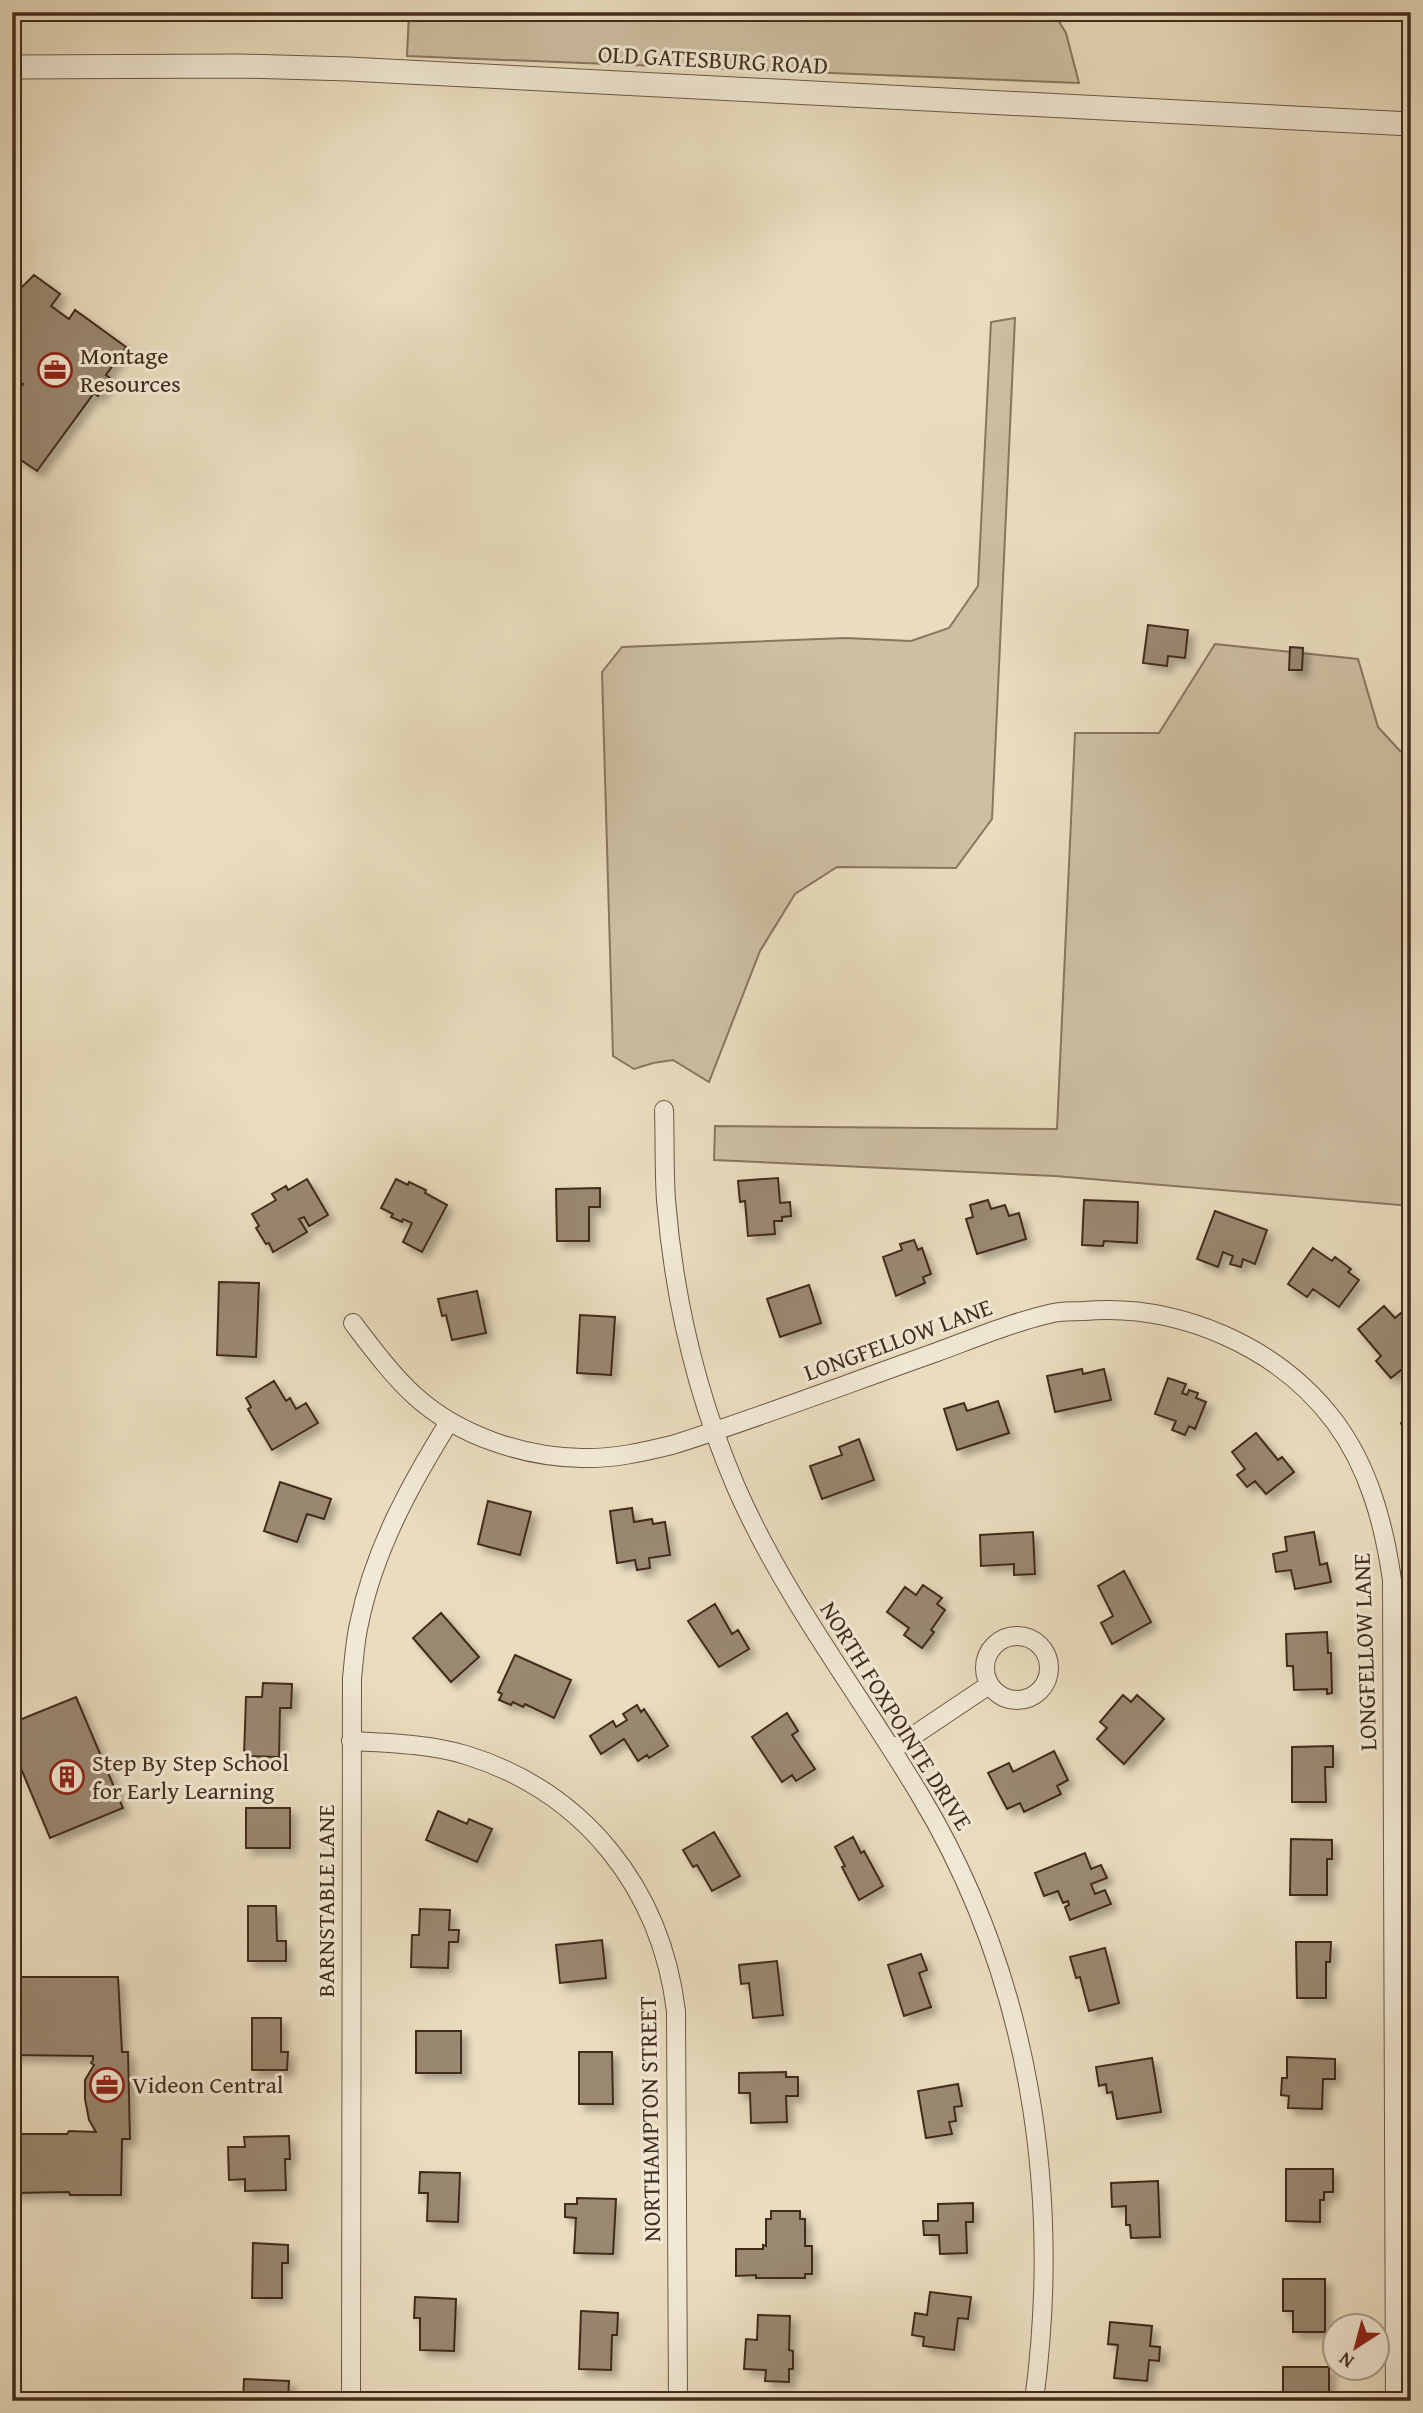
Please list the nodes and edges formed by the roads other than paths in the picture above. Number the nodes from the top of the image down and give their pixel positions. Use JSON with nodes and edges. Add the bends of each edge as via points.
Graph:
{"nodes":[{"id":1,"x":12,"y":67,"type":"edge"},
{"id":2,"x":1411,"y":124,"type":"edge"},
{"id":3,"x":664,"y":1110,"type":"dead end"},
{"id":4,"x":353,"y":1323,"type":"dead end"},
{"id":5,"x":449,"y":1422,"type":"junction"},
{"id":6,"x":715,"y":1431,"type":"junction"},
{"id":7,"x":989,"y":1685,"type":"dead end"},
{"id":8,"x":351,"y":1741,"type":"junction"},
{"id":9,"x":892,"y":1750,"type":"junction"},
{"id":10,"x":351,"y":2401,"type":"edge"},
{"id":11,"x":678,"y":2401,"type":"edge"},
{"id":12,"x":1034,"y":2401,"type":"edge"},
{"id":13,"x":1395,"y":2401,"type":"edge"}],
"edges":[{"from":1,"to":2,"type":"street","name":"OLD GATESBURG ROAD","via":[[349,69]]},
{"from":3,"to":6,"type":"street","name":"NORTH FOXPOINTE DRIVE","via":[[674,1274]]},
{"from":4,"to":5,"type":"street","name":"LONGFELLOW LANE","via":[[416,1397]]},
{"from":5,"to":6,"type":"street","name":"LONGFELLOW LANE","via":[[492,1442],[582,1458],[634,1455]]},
{"from":5,"to":8,"type":"street","name":"BARNSTABLE LANE","via":[[398,1509],[374,1568],[359,1624]]},
{"from":6,"to":9,"type":"street","name":"NORTH FOXPOINTE DRIVE","via":[[762,1541]]},
{"from":6,"to":13,"type":"street","name":"LONGFELLOW LANE","via":[[1009,1327],[1054,1313],[1100,1309],[1174,1317],[1220,1333],[1266,1357],[1335,1422],[1376,1500],[1392,1580]]},
{"from":7,"to":9,"type":"street"},
{"from":8,"to":10,"type":"street","name":"BARNSTABLE LANE"},
{"from":8,"to":11,"type":"street","name":"NORTHAMPTON STREET","via":[[427,1746],[509,1771],[547,1793],[605,1843],[649,1912],[672,1979],[676,2011]]},
{"from":9,"to":12,"type":"street","name":"NORTH FOXPOINTE DRIVE","via":[[922,1798],[968,1891],[1001,1976],[1027,2068],[1045,2240],[1042,2344]]}]}
